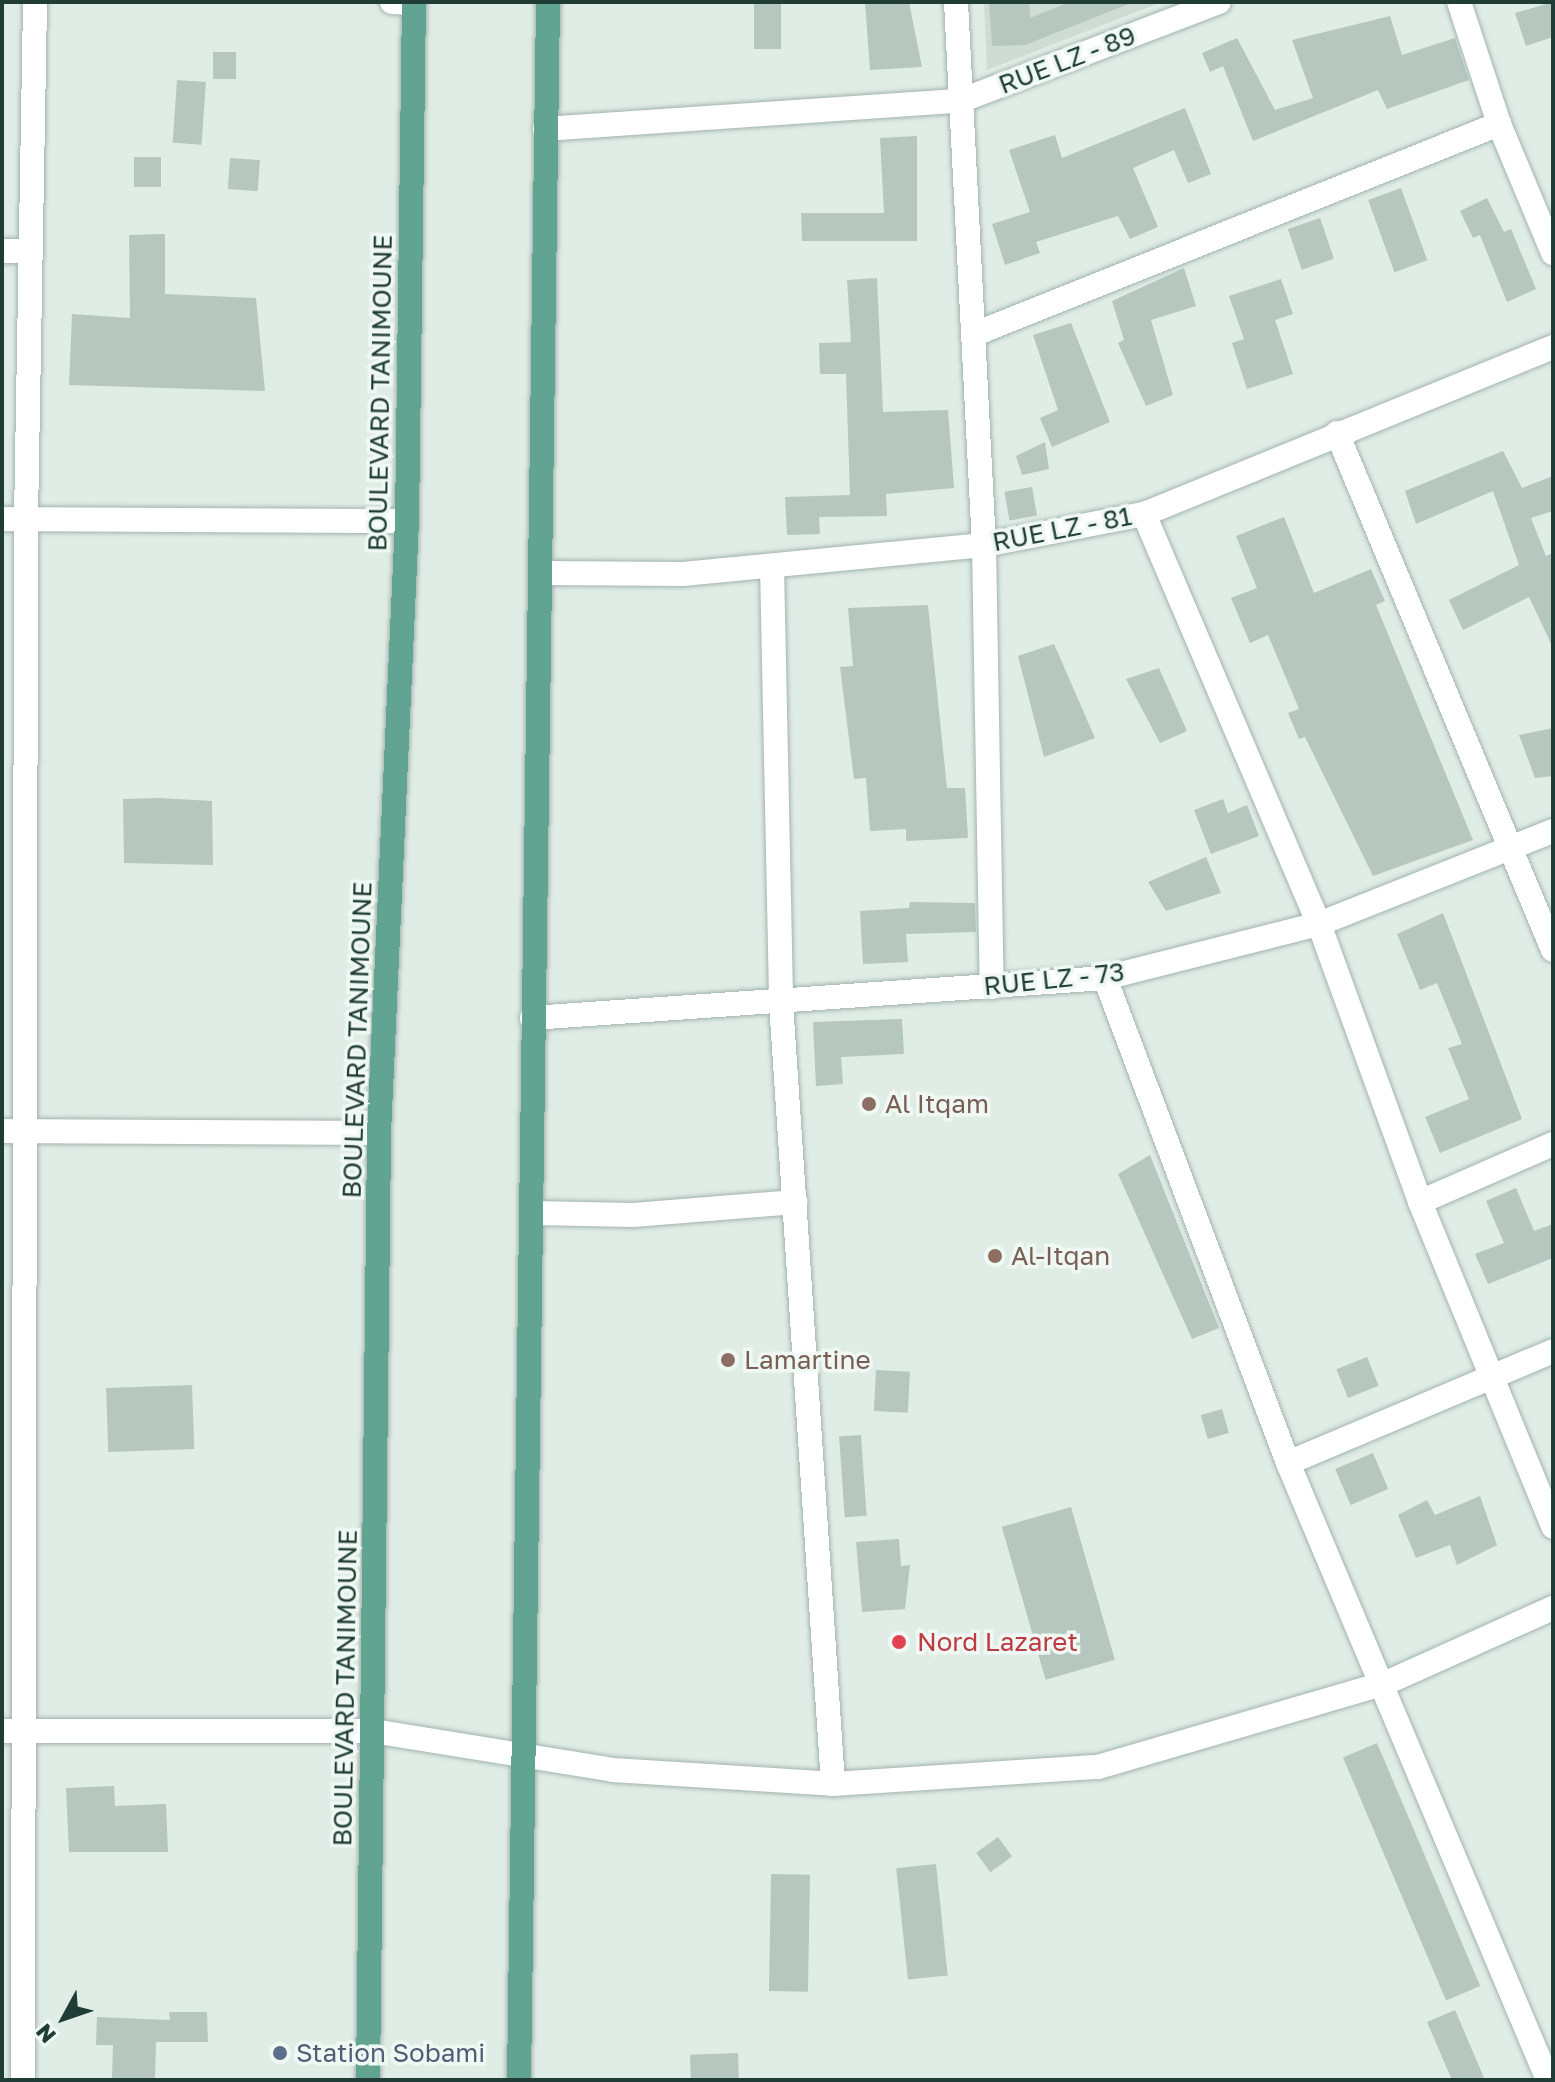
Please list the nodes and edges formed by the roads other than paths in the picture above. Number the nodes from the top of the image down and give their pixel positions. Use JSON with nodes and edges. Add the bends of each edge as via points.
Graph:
{"nodes":[{"id":1,"x":35,"y":2,"type":"edge"},
{"id":2,"x":392,"y":2,"type":"edge"},
{"id":3,"x":414,"y":2,"type":"edge"},
{"id":4,"x":548,"y":2,"type":"edge"},
{"id":5,"x":956,"y":2,"type":"edge"},
{"id":6,"x":1219,"y":2,"type":"edge"},
{"id":7,"x":1459,"y":2,"type":"edge"},
{"id":8,"x":960,"y":101,"type":"junction"},
{"id":9,"x":1499,"y":124,"type":"junction"},
{"id":10,"x":545,"y":129,"type":"junction"},
{"id":11,"x":2,"y":251,"type":"edge"},
{"id":12,"x":29,"y":251,"type":"junction"},
{"id":13,"x":1553,"y":253,"type":"edge"},
{"id":14,"x":975,"y":334,"type":"junction"},
{"id":15,"x":1553,"y":347,"type":"edge"},
{"id":16,"x":1337,"y":433,"type":"junction"},
{"id":17,"x":1144,"y":514,"type":"junction"},
{"id":18,"x":14,"y":519,"type":"edge"},
{"id":19,"x":407,"y":521,"type":"junction"},
{"id":20,"x":984,"y":545,"type":"junction"},
{"id":21,"x":772,"y":566,"type":"junction"},
{"id":22,"x":541,"y":573,"type":"junction"},
{"id":23,"x":1553,"y":831,"type":"edge"},
{"id":24,"x":1509,"y":849,"type":"junction"},
{"id":25,"x":1319,"y":924,"type":"junction"},
{"id":26,"x":1553,"y":950,"type":"edge"},
{"id":27,"x":1105,"y":978,"type":"junction"},
{"id":28,"x":992,"y":987,"type":"junction"},
{"id":29,"x":781,"y":1003,"type":"junction"},
{"id":30,"x":532,"y":1018,"type":"junction"},
{"id":31,"x":13,"y":1132,"type":"edge"},
{"id":32,"x":379,"y":1133,"type":"junction"},
{"id":33,"x":1553,"y":1144,"type":"edge"},
{"id":34,"x":795,"y":1202,"type":"junction"},
{"id":35,"x":1420,"y":1202,"type":"junction"},
{"id":36,"x":533,"y":1213,"type":"junction"},
{"id":37,"x":1553,"y":1351,"type":"edge"},
{"id":38,"x":1491,"y":1378,"type":"junction"},
{"id":39,"x":1288,"y":1463,"type":"junction"},
{"id":40,"x":1553,"y":1527,"type":"edge"},
{"id":41,"x":1553,"y":1608,"type":"edge"},
{"id":42,"x":1386,"y":1683,"type":"junction"},
{"id":43,"x":12,"y":1731,"type":"edge"},
{"id":44,"x":373,"y":1731,"type":"junction"},
{"id":45,"x":525,"y":1750,"type":"junction"},
{"id":46,"x":833,"y":1784,"type":"junction"},
{"id":47,"x":13,"y":1953,"type":"edge"},
{"id":48,"x":23,"y":2080,"type":"edge"},
{"id":49,"x":368,"y":2080,"type":"edge"},
{"id":50,"x":519,"y":2080,"type":"edge"},
{"id":51,"x":1548,"y":2080,"type":"edge"}],
"edges":[{"from":1,"to":12,"type":"street"},
{"from":2,"to":3,"type":"street"},
{"from":3,"to":19,"type":"main road","name":"BOULEVARD TANIMOUNE"},
{"from":4,"to":10,"type":"main road"},
{"from":5,"to":8,"type":"street"},
{"from":6,"to":8,"type":"street","name":"RUE LZ - 89"},
{"from":7,"to":9,"type":"street"},
{"from":8,"to":10,"type":"street","name":"RUE LZ - 89"},
{"from":8,"to":14,"type":"street"},
{"from":9,"to":13,"type":"street"},
{"from":9,"to":14,"type":"street"},
{"from":10,"to":22,"type":"main road"},
{"from":11,"to":12,"type":"street"},
{"from":12,"to":18,"type":"street"},
{"from":14,"to":20,"type":"street"},
{"from":15,"to":16,"type":"street","name":"RUE LZ - 81"},
{"from":16,"to":17,"type":"street","name":"RUE LZ - 81"},
{"from":16,"to":24,"type":"street"},
{"from":17,"to":20,"type":"street","name":"RUE LZ - 81"},
{"from":17,"to":25,"type":"street"},
{"from":18,"to":19,"type":"street"},
{"from":18,"to":31,"type":"street"},
{"from":19,"to":32,"type":"main road","name":"BOULEVARD TANIMOUNE"},
{"from":20,"to":21,"type":"street","name":"RUE LZ - 81"},
{"from":20,"to":28,"type":"street"},
{"from":21,"to":22,"type":"street","name":"RUE LZ - 81","via":[[683,574]]},
{"from":21,"to":29,"type":"street"},
{"from":22,"to":30,"type":"main road"},
{"from":23,"to":24,"type":"street","name":"RUE LZ - 73"},
{"from":24,"to":25,"type":"street","name":"RUE LZ - 73"},
{"from":24,"to":26,"type":"street"},
{"from":25,"to":27,"type":"street","name":"RUE LZ - 73"},
{"from":25,"to":35,"type":"street"},
{"from":27,"to":28,"type":"street","name":"RUE LZ - 73"},
{"from":27,"to":39,"type":"street"},
{"from":28,"to":29,"type":"street","name":"RUE LZ - 73"},
{"from":29,"to":30,"type":"street","name":"RUE LZ - 73"},
{"from":29,"to":34,"type":"street"},
{"from":30,"to":36,"type":"main road"},
{"from":31,"to":32,"type":"street"},
{"from":31,"to":43,"type":"street"},
{"from":32,"to":44,"type":"main road","name":"BOULEVARD TANIMOUNE"},
{"from":33,"to":35,"type":"street"},
{"from":34,"to":36,"type":"street","via":[[633,1215]]},
{"from":34,"to":46,"type":"street"},
{"from":35,"to":38,"type":"street"},
{"from":36,"to":45,"type":"main road"},
{"from":37,"to":38,"type":"street"},
{"from":38,"to":39,"type":"street"},
{"from":38,"to":40,"type":"street"},
{"from":39,"to":42,"type":"street"},
{"from":41,"to":42,"type":"street"},
{"from":42,"to":46,"type":"street","via":[[1098,1767]]},
{"from":42,"to":51,"type":"street"},
{"from":43,"to":44,"type":"street"},
{"from":43,"to":47,"type":"street"},
{"from":44,"to":45,"type":"street"},
{"from":44,"to":49,"type":"main road","name":"BOULEVARD TANIMOUNE"},
{"from":45,"to":46,"type":"street","via":[[613,1770]]},
{"from":45,"to":50,"type":"main road"},
{"from":47,"to":48,"type":"street"}]}
